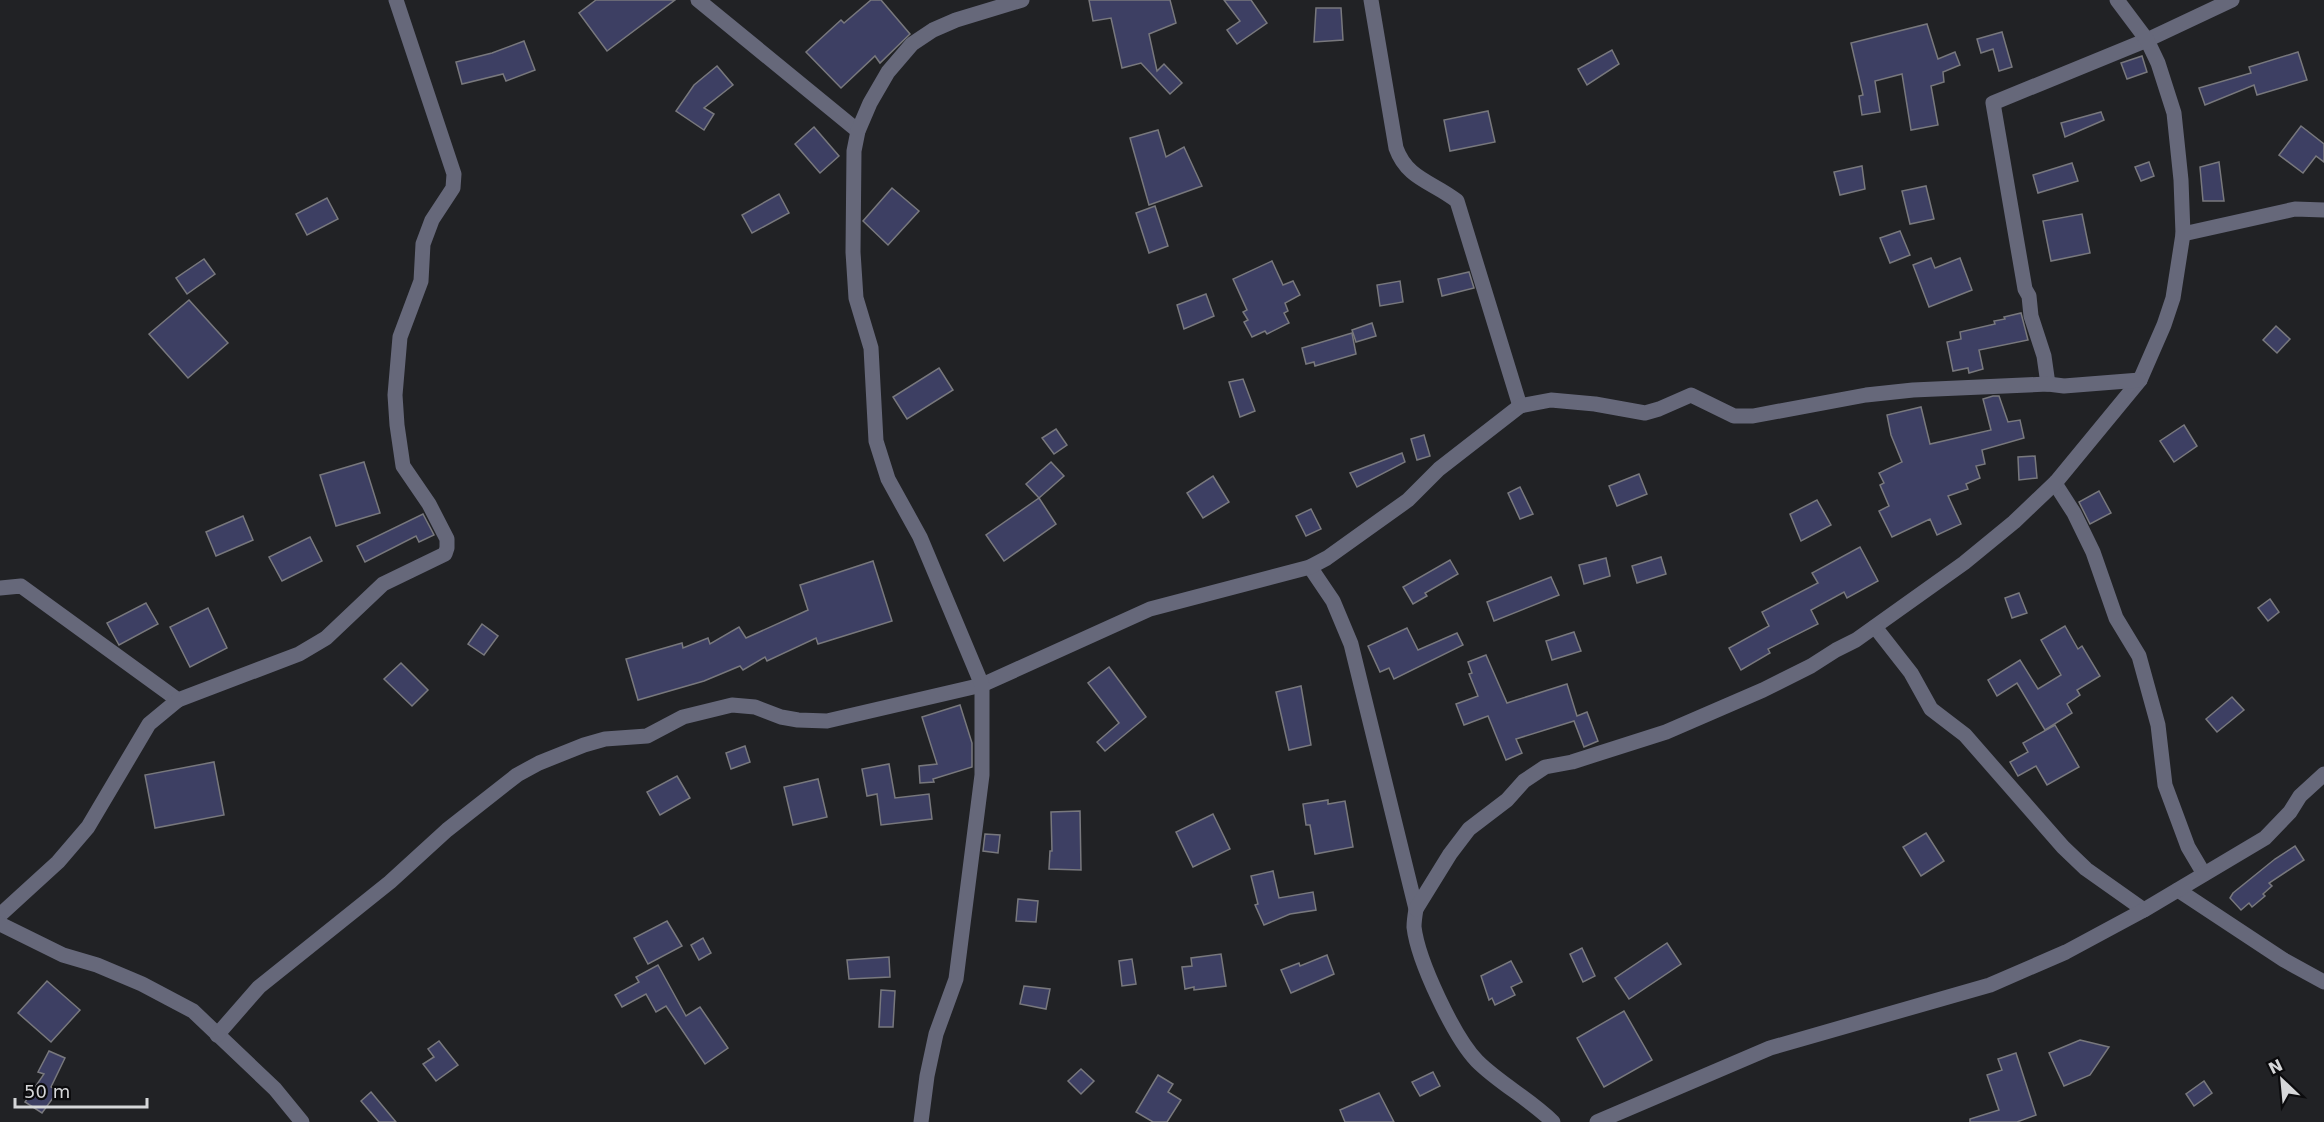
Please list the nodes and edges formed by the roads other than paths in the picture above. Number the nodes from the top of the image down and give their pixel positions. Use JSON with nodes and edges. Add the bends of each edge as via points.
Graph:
{"nodes":[{"id":1,"x":396,"y":0,"type":"edge"},
{"id":2,"x":698,"y":0,"type":"edge"},
{"id":3,"x":1022,"y":0,"type":"edge"},
{"id":4,"x":1371,"y":0,"type":"edge"},
{"id":5,"x":2117,"y":0,"type":"edge"},
{"id":6,"x":2232,"y":0,"type":"edge"},
{"id":7,"x":2147,"y":40,"type":"junction"},
{"id":8,"x":858,"y":130,"type":"junction"},
{"id":9,"x":2324,"y":210,"type":"edge"},
{"id":10,"x":2183,"y":234,"type":"junction"},
{"id":11,"x":2139,"y":380,"type":"junction"},
{"id":12,"x":2048,"y":384,"type":"junction"},
{"id":13,"x":1520,"y":406,"type":"junction"},
{"id":14,"x":2056,"y":482,"type":"junction"},
{"id":15,"x":1310,"y":567,"type":"junction"},
{"id":16,"x":0,"y":588,"type":"edge"},
{"id":17,"x":1875,"y":627,"type":"junction"},
{"id":18,"x":982,"y":685,"type":"junction"},
{"id":19,"x":178,"y":699,"type":"junction"},
{"id":20,"x":2324,"y":774,"type":"edge"},
{"id":21,"x":2204,"y":874,"type":"junction"},
{"id":22,"x":2178,"y":890,"type":"junction"},
{"id":23,"x":1416,"y":909,"type":"junction"},
{"id":24,"x":2144,"y":910,"type":"junction"},
{"id":25,"x":0,"y":915,"type":"edge"},
{"id":26,"x":0,"y":924,"type":"edge"},
{"id":27,"x":2324,"y":982,"type":"edge"},
{"id":28,"x":217,"y":1035,"type":"junction"},
{"id":29,"x":302,"y":1122,"type":"edge"},
{"id":30,"x":921,"y":1122,"type":"edge"},
{"id":31,"x":1553,"y":1122,"type":"edge"},
{"id":32,"x":1597,"y":1122,"type":"edge"}],
"edges":[{"from":1,"to":19,"type":"street","via":[[454,174],[453,188],[432,220],[423,244],[421,281],[400,337],[395,395],[403,466],[429,504],[447,539],[447,548],[445,554],[383,584],[326,638],[299,654]]},
{"from":2,"to":8,"type":"street"},
{"from":3,"to":8,"type":"street","via":[[956,20],[912,44],[888,72]]},
{"from":4,"to":13,"type":"street","via":[[1396,148],[1410,171],[1457,201]]},
{"from":5,"to":7,"type":"street"},
{"from":6,"to":7,"type":"street"},
{"from":7,"to":10,"type":"street","via":[[2174,113]]},
{"from":7,"to":12,"type":"street","via":[[1993,103],[2025,289]]},
{"from":8,"to":18,"type":"street","via":[[854,151],[853,252],[856,298],[871,348],[876,441],[888,479],[920,537]]},
{"from":9,"to":10,"type":"street","via":[[2295,209]]},
{"from":10,"to":11,"type":"street","via":[[2173,298]]},
{"from":11,"to":12,"type":"street"},
{"from":11,"to":14,"type":"street"},
{"from":12,"to":13,"type":"street","via":[[1866,395],[1753,416],[1734,416],[1691,395],[1645,413],[1551,400]]},
{"from":13,"to":15,"type":"street","via":[[1439,469],[1408,500]]},
{"from":14,"to":17,"type":"street","via":[[1994,539]]},
{"from":14,"to":21,"type":"street","via":[[2093,552],[2116,618],[2139,656],[2158,725],[2165,785],[2188,848]]},
{"from":15,"to":18,"type":"street","via":[[1150,609]]},
{"from":15,"to":23,"type":"street","via":[[1333,601],[1351,644]]},
{"from":16,"to":19,"type":"street","via":[[21,586]]},
{"from":17,"to":23,"type":"street","via":[[1811,666],[1666,732],[1545,767],[1469,828]]},
{"from":17,"to":24,"type":"street","via":[[1911,673],[1931,709],[1965,735],[2086,869]]},
{"from":18,"to":28,"type":"street","via":[[827,722],[781,717],[755,707],[732,705],[683,717],[647,736],[605,739],[539,763],[517,775],[447,830],[390,882],[259,987]]},
{"from":18,"to":30,"type":"street","via":[[982,775],[958,968],[936,1034]]},
{"from":19,"to":25,"type":"street","via":[[149,724],[88,827],[58,862]]},
{"from":20,"to":21,"type":"street","via":[[2265,838]]},
{"from":21,"to":22,"type":"street"},
{"from":22,"to":24,"type":"street"},
{"from":22,"to":27,"type":"street"},
{"from":23,"to":31,"type":"street","via":[[1414,927],[1422,957],[1462,1042],[1492,1075]]},
{"from":24,"to":32,"type":"street","via":[[2066,952],[1990,985],[1770,1048]]},
{"from":26,"to":28,"type":"street","via":[[63,955],[176,1001],[193,1011]]},
{"from":28,"to":29,"type":"street","via":[[275,1089]]}]}
